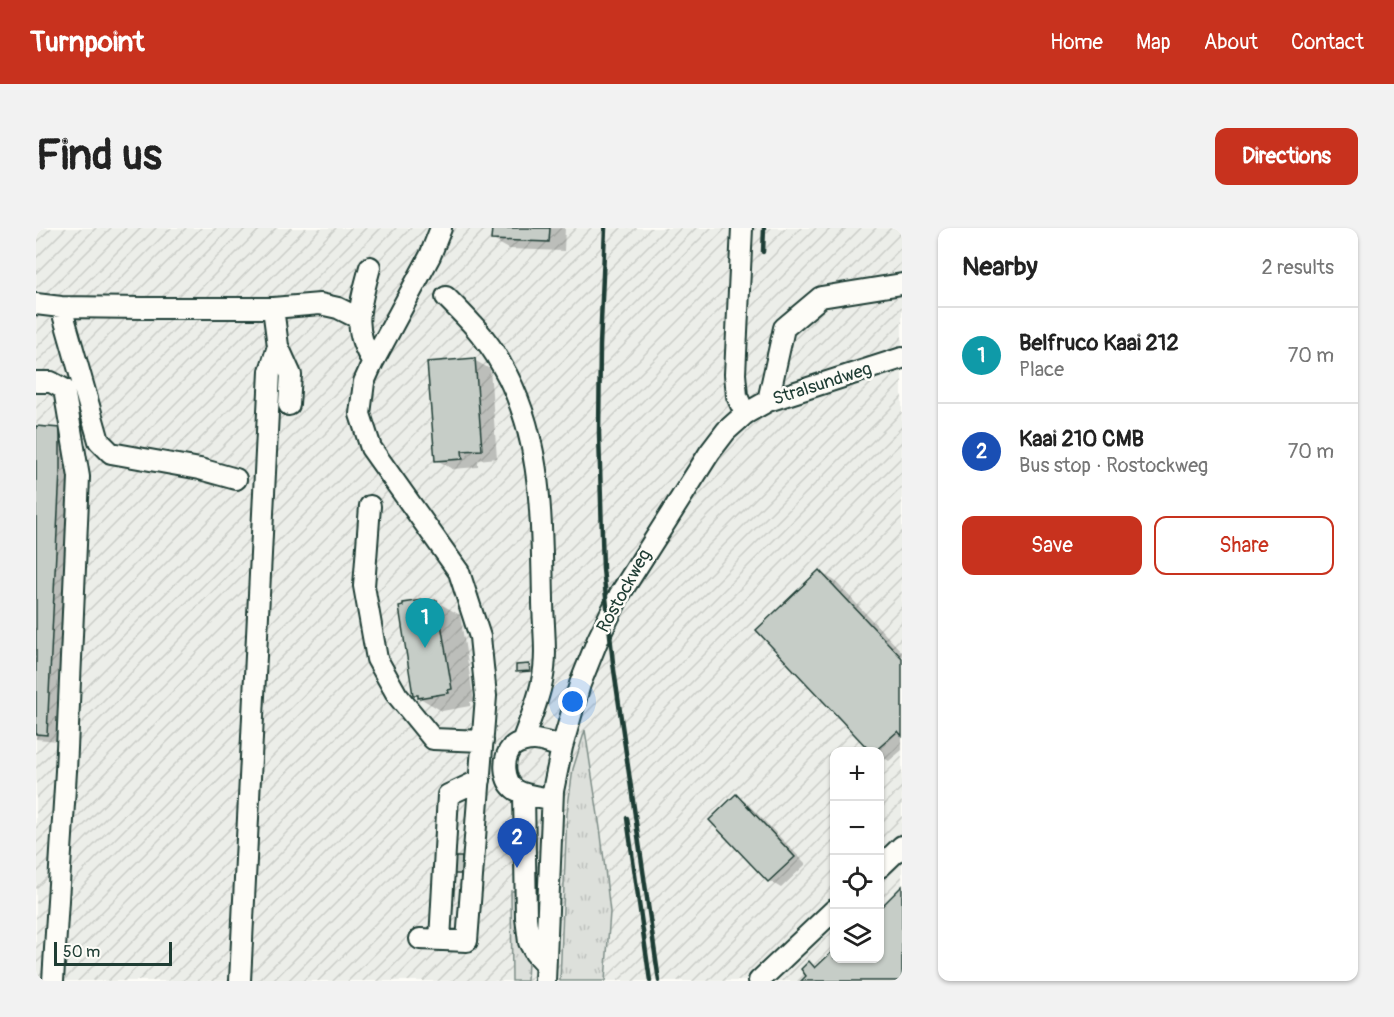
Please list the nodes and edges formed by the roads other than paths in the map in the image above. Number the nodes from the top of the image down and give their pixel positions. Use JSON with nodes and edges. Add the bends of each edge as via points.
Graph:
{"nodes":[{"id":1,"x":441,"y":228,"type":"edge"},
{"id":2,"x":742,"y":228,"type":"edge"},
{"id":3,"x":370,"y":267,"type":"dead end"},
{"id":4,"x":902,"y":284,"type":"edge"},
{"id":5,"x":446,"y":297,"type":"dead end"},
{"id":6,"x":36,"y":304,"type":"edge"},
{"id":7,"x":61,"y":307,"type":"junction"},
{"id":8,"x":273,"y":308,"type":"junction"},
{"id":9,"x":358,"y":318,"type":"junction"},
{"id":10,"x":278,"y":346,"type":"junction"},
{"id":11,"x":902,"y":358,"type":"edge"},
{"id":12,"x":373,"y":362,"type":"junction"},
{"id":13,"x":36,"y":382,"type":"edge"},
{"id":14,"x":768,"y":401,"type":"junction"},
{"id":15,"x":289,"y":405,"type":"dead end"},
{"id":16,"x":745,"y":414,"type":"junction"},
{"id":17,"x":236,"y":479,"type":"dead end"},
{"id":18,"x":370,"y":506,"type":"dead end"},
{"id":19,"x":483,"y":741,"type":"junction"},
{"id":20,"x":522,"y":742,"type":"junction"},
{"id":21,"x":562,"y":747,"type":"junction"},
{"id":22,"x":506,"y":762,"type":"junction"},
{"id":23,"x":481,"y":771,"type":"junction"},
{"id":24,"x":524,"y":794,"type":"junction"},
{"id":25,"x":552,"y":799,"type":"junction"},
{"id":26,"x":902,"y":846,"type":"edge"},
{"id":27,"x":884,"y":862,"type":"edge"},
{"id":28,"x":830,"y":913,"type":"edge"},
{"id":29,"x":545,"y":973,"type":"edge"},
{"id":30,"x":53,"y":981,"type":"edge"},
{"id":31,"x":240,"y":981,"type":"edge"},
{"id":32,"x":759,"y":981,"type":"edge"}],
"edges":[{"from":1,"to":12,"type":"street"},
{"from":2,"to":16,"type":"street","via":[[735,374],[737,396]]},
{"from":3,"to":9,"type":"street"},
{"from":4,"to":14,"type":"street","via":[[821,297],[784,328]]},
{"from":5,"to":20,"type":"street","via":[[477,328],[502,364],[523,411],[535,454],[541,519],[543,680]]},
{"from":6,"to":7,"type":"street"},
{"from":7,"to":8,"type":"street"},
{"from":7,"to":17,"type":"street","via":[[99,441],[111,453]]},
{"from":8,"to":9,"type":"street","via":[[320,304]]},
{"from":8,"to":10,"type":"street"},
{"from":9,"to":12,"type":"street","via":[[364,350]]},
{"from":10,"to":15,"type":"street","via":[[291,375]]},
{"from":10,"to":31,"type":"street","via":[[270,371]]},
{"from":11,"to":14,"type":"street","name":"Stralsundweg"},
{"from":12,"to":19,"type":"street","via":[[364,382],[360,414],[371,448],[459,572],[480,638],[486,696]]},
{"from":13,"to":30,"type":"street","via":[[51,382],[64,389],[79,477]]},
{"from":14,"to":16,"type":"street","name":"Stralsundweg"},
{"from":16,"to":21,"type":"street","name":"Rostockweg","via":[[710,452],[620,594],[590,658]]},
{"from":18,"to":19,"type":"street","via":[[364,586],[376,660],[397,695],[432,739]]},
{"from":19,"to":23,"type":"street"},
{"from":20,"to":21,"type":"street","via":[[535,740]]},
{"from":20,"to":22,"type":"street","via":[[512,747]]},
{"from":21,"to":25,"type":"street","name":"Rostockweg"},
{"from":22,"to":23,"type":"street"},
{"from":22,"to":24,"type":"street","via":[[506,777],[514,789]]},
{"from":23,"to":23,"type":"street","via":[[448,795],[430,940],[467,941]]},
{"from":24,"to":25,"type":"street"},
{"from":24,"to":29,"type":"street","via":[[526,918],[529,942]]},
{"from":25,"to":29,"type":"street","name":"Rostockweg"},
{"from":26,"to":27,"type":"street"},
{"from":28,"to":32,"type":"street"}]}
